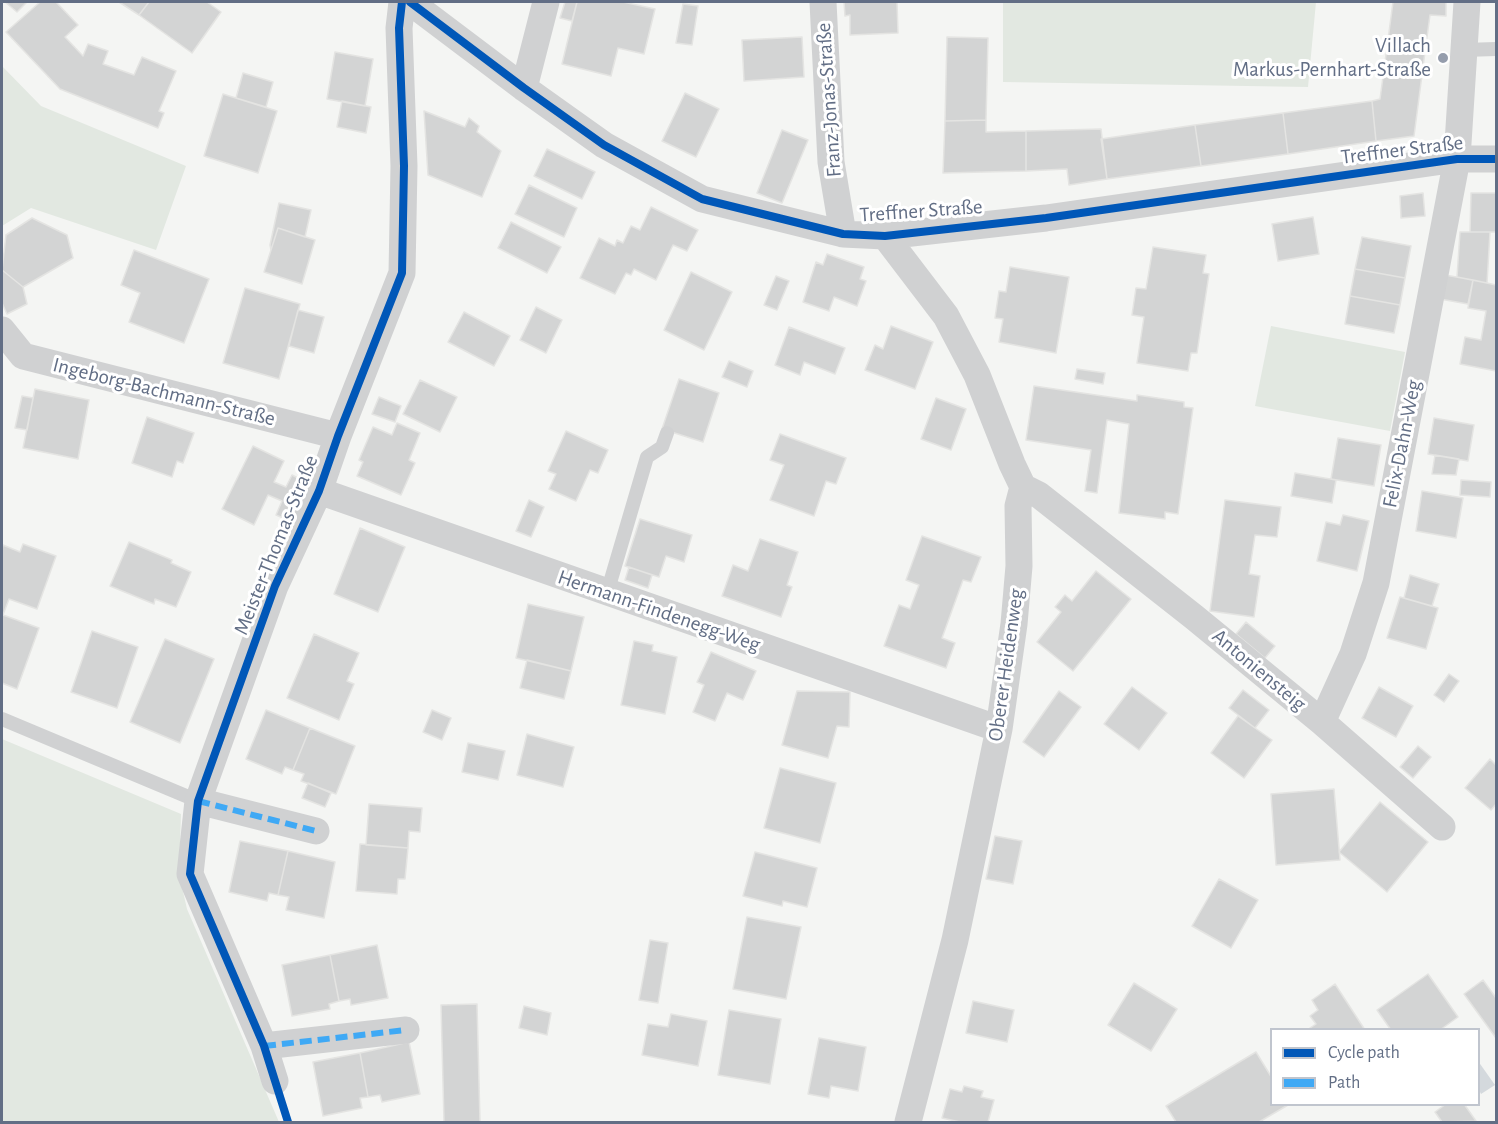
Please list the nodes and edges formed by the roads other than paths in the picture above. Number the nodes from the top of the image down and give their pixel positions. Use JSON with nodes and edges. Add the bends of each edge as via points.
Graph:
{"nodes":[{"id":1,"x":402,"y":2,"type":"edge"},
{"id":2,"x":410,"y":2,"type":"edge"},
{"id":3,"x":546,"y":2,"type":"edge"},
{"id":4,"x":823,"y":2,"type":"edge"},
{"id":5,"x":1467,"y":2,"type":"edge"},
{"id":6,"x":1497,"y":49,"type":"edge"},
{"id":7,"x":1464,"y":50,"type":"junction"},
{"id":8,"x":524,"y":88,"type":"junction"},
{"id":9,"x":1457,"y":159,"type":"junction"},
{"id":10,"x":1497,"y":159,"type":"edge"},
{"id":11,"x":843,"y":234,"type":"junction"},
{"id":12,"x":885,"y":236,"type":"junction"},
{"id":13,"x":2,"y":330,"type":"edge"},
{"id":14,"x":667,"y":433,"type":"dead end"},
{"id":15,"x":338,"y":436,"type":"junction"},
{"id":16,"x":1023,"y":487,"type":"junction"},
{"id":17,"x":319,"y":491,"type":"junction"},
{"id":18,"x":607,"y":593,"type":"junction"},
{"id":19,"x":2,"y":719,"type":"edge"},
{"id":20,"x":1322,"y":722,"type":"junction"},
{"id":21,"x":999,"y":729,"type":"junction"},
{"id":22,"x":198,"y":801,"type":"junction"},
{"id":23,"x":1442,"y":827,"type":"dead end"},
{"id":24,"x":316,"y":831,"type":"dead end"},
{"id":25,"x":406,"y":1030,"type":"dead end"},
{"id":26,"x":264,"y":1046,"type":"junction"},
{"id":27,"x":275,"y":1081,"type":"dead end"},
{"id":28,"x":908,"y":1122,"type":"edge"}],
"edges":[{"from":1,"to":15,"type":"street","name":"Meister-Thomas-Straße","via":[[402,273]]},
{"from":2,"to":8,"type":"street","name":"Treffner Straße"},
{"from":3,"to":8,"type":"street"},
{"from":4,"to":11,"type":"street","name":"Franz-Jonas-Straße","via":[[831,162]]},
{"from":5,"to":7,"type":"street","name":"Felix-Dahn-Weg"},
{"from":6,"to":7,"type":"lane"},
{"from":7,"to":9,"type":"street","name":"Felix-Dahn-Weg"},
{"from":8,"to":11,"type":"street","name":"Treffner Straße","via":[[604,145],[702,199]]},
{"from":9,"to":10,"type":"street","name":"Treffner Straße"},
{"from":9,"to":12,"type":"street","name":"Treffner Straße","via":[[1046,218]]},
{"from":9,"to":20,"type":"street","name":"Felix-Dahn-Weg","via":[[1376,584],[1353,654]]},
{"from":11,"to":12,"type":"street","name":"Treffner Straße"},
{"from":12,"to":16,"type":"street","via":[[946,316],[977,375]]},
{"from":13,"to":15,"type":"street","name":"Ingeborg-Bachmann-Straße","via":[[23,356]]},
{"from":14,"to":18,"type":"lane","via":[[662,447],[647,458]]},
{"from":15,"to":17,"type":"street","name":"Meister-Thomas-Straße"},
{"from":16,"to":20,"type":"street","name":"Antoniensteig","via":[[1039,495],[1158,588]]},
{"from":16,"to":21,"type":"street","name":"Oberer Heidenweg","via":[[1018,507],[1019,566],[1014,624]]},
{"from":17,"to":18,"type":"street","name":"Hermann-Findenegg-Weg"},
{"from":17,"to":22,"type":"street","name":"Meister-Thomas-Straße","via":[[275,586]]},
{"from":18,"to":21,"type":"street","name":"Hermann-Findenegg-Weg"},
{"from":19,"to":22,"type":"lane"},
{"from":20,"to":23,"type":"street","name":"Antoniensteig"},
{"from":21,"to":28,"type":"street","name":"Oberer Heidenweg","via":[[955,940]]},
{"from":22,"to":24,"type":"street"},
{"from":22,"to":26,"type":"street","name":"Meister-Thomas-Straße","via":[[190,874]]},
{"from":25,"to":26,"type":"street"},
{"from":26,"to":27,"type":"street","name":"Meister-Thomas-Straße"}]}
